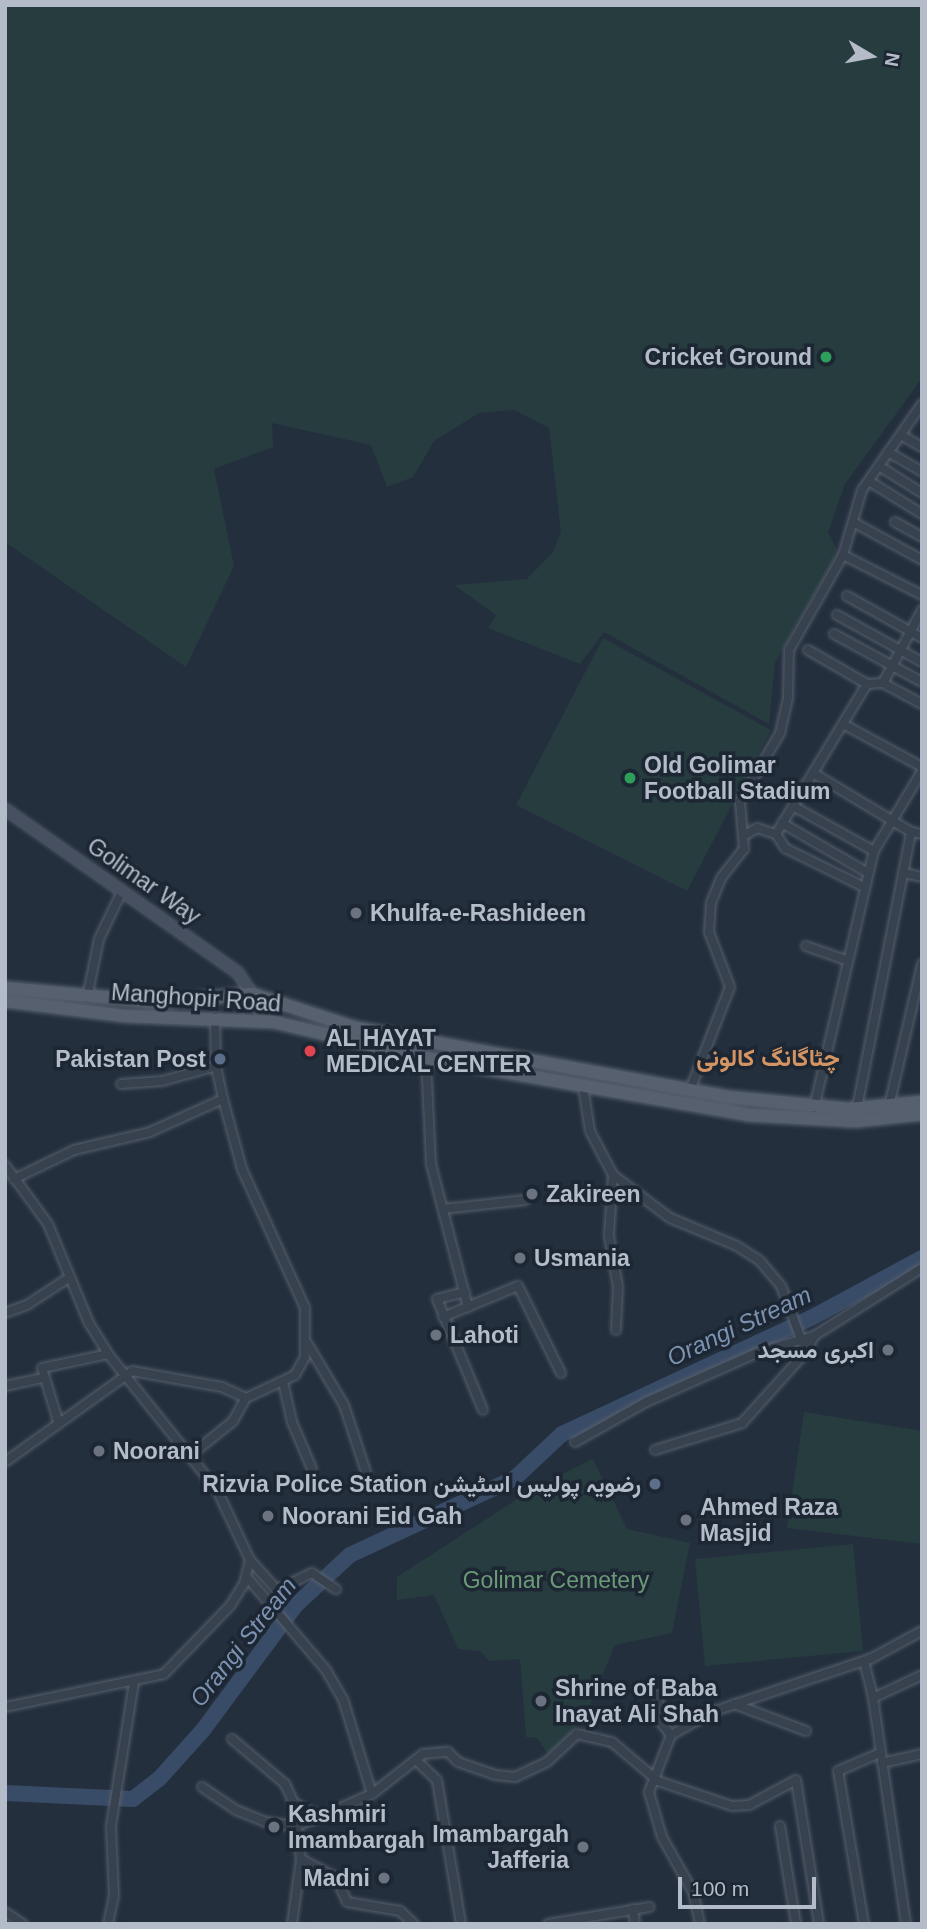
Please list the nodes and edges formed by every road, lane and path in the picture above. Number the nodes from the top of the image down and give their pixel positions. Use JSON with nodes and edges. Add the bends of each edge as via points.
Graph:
{"nodes":[{"id":1,"x":922,"y":404,"type":"edge"},
{"id":2,"x":912,"y":419,"type":"junction"},
{"id":3,"x":922,"y":425,"type":"edge"},
{"id":4,"x":901,"y":435,"type":"junction"},
{"id":5,"x":922,"y":447,"type":"edge"},
{"id":6,"x":888,"y":452,"type":"junction"},
{"id":7,"x":879,"y":466,"type":"junction"},
{"id":8,"x":922,"y":472,"type":"edge"},
{"id":9,"x":869,"y":481,"type":"junction"},
{"id":10,"x":922,"y":493,"type":"edge"},
{"id":11,"x":922,"y":514,"type":"edge"},
{"id":12,"x":895,"y":522,"type":"dead end"},
{"id":13,"x":853,"y":523,"type":"junction"},
{"id":14,"x":922,"y":537,"type":"edge"},
{"id":15,"x":843,"y":555,"type":"junction"},
{"id":16,"x":922,"y":560,"type":"edge"},
{"id":17,"x":922,"y":595,"type":"edge"},
{"id":18,"x":847,"y":596,"type":"dead end"},
{"id":19,"x":922,"y":610,"type":"edge"},
{"id":20,"x":837,"y":615,"type":"dead end"},
{"id":21,"x":919,"y":620,"type":"edge"},
{"id":22,"x":910,"y":632,"type":"junction"},
{"id":23,"x":834,"y":634,"type":"dead end"},
{"id":24,"x":922,"y":638,"type":"edge"},
{"id":25,"x":808,"y":650,"type":"dead end"},
{"id":26,"x":900,"y":650,"type":"junction"},
{"id":27,"x":922,"y":662,"type":"edge"},
{"id":28,"x":892,"y":665,"type":"junction"},
{"id":29,"x":922,"y":682,"type":"edge"},
{"id":30,"x":883,"y":683,"type":"junction"},
{"id":31,"x":867,"y":684,"type":"junction"},
{"id":32,"x":922,"y":704,"type":"edge"},
{"id":33,"x":843,"y":724,"type":"junction"},
{"id":34,"x":922,"y":769,"type":"edge"},
{"id":35,"x":813,"y":773,"type":"junction"},
{"id":36,"x":793,"y":806,"type":"junction"},
{"id":37,"x":5,"y":809,"type":"edge"},
{"id":38,"x":893,"y":819,"type":"junction"},
{"id":39,"x":782,"y":823,"type":"junction"},
{"id":40,"x":911,"y":832,"type":"junction"},
{"id":41,"x":776,"y":834,"type":"junction"},
{"id":42,"x":922,"y":834,"type":"edge"},
{"id":43,"x":745,"y":835,"type":"junction"},
{"id":44,"x":874,"y":851,"type":"junction"},
{"id":45,"x":868,"y":873,"type":"junction"},
{"id":46,"x":902,"y":873,"type":"junction"},
{"id":47,"x":922,"y":877,"type":"edge"},
{"id":48,"x":864,"y":887,"type":"junction"},
{"id":49,"x":122,"y":891,"type":"junction"},
{"id":50,"x":806,"y":946,"type":"dead end"},
{"id":51,"x":846,"y":960,"type":"junction"},
{"id":52,"x":922,"y":964,"type":"edge"},
{"id":53,"x":5,"y":988,"type":"edge"},
{"id":54,"x":252,"y":994,"type":"junction"},
{"id":55,"x":88,"y":998,"type":"junction"},
{"id":56,"x":5,"y":1001,"type":"edge"},
{"id":57,"x":215,"y":1017,"type":"junction"},
{"id":58,"x":249,"y":1019,"type":"junction"},
{"id":59,"x":425,"y":1058,"type":"junction"},
{"id":60,"x":216,"y":1066,"type":"junction"},
{"id":61,"x":121,"y":1084,"type":"dead end"},
{"id":62,"x":583,"y":1086,"type":"junction"},
{"id":63,"x":690,"y":1090,"type":"junction"},
{"id":64,"x":223,"y":1099,"type":"junction"},
{"id":65,"x":922,"y":1102,"type":"edge"},
{"id":66,"x":888,"y":1106,"type":"junction"},
{"id":67,"x":814,"y":1108,"type":"junction"},
{"id":68,"x":857,"y":1108,"type":"junction"},
{"id":69,"x":922,"y":1114,"type":"edge"},
{"id":70,"x":5,"y":1166,"type":"edge"},
{"id":71,"x":613,"y":1175,"type":"junction"},
{"id":72,"x":15,"y":1180,"type":"junction"},
{"id":73,"x":526,"y":1200,"type":"dead end"},
{"id":74,"x":443,"y":1209,"type":"junction"},
{"id":75,"x":922,"y":1268,"type":"edge"},
{"id":76,"x":70,"y":1277,"type":"junction"},
{"id":77,"x":465,"y":1292,"type":"junction"},
{"id":78,"x":468,"y":1307,"type":"junction"},
{"id":79,"x":5,"y":1313,"type":"edge"},
{"id":80,"x":443,"y":1317,"type":"junction"},
{"id":81,"x":616,"y":1330,"type":"dead end"},
{"id":82,"x":814,"y":1336,"type":"junction"},
{"id":83,"x":801,"y":1338,"type":"junction"},
{"id":84,"x":305,"y":1340,"type":"junction"},
{"id":85,"x":806,"y":1352,"type":"junction"},
{"id":86,"x":108,"y":1354,"type":"junction"},
{"id":87,"x":561,"y":1373,"type":"dead end"},
{"id":88,"x":122,"y":1374,"type":"junction"},
{"id":89,"x":43,"y":1378,"type":"junction"},
{"id":90,"x":284,"y":1382,"type":"junction"},
{"id":91,"x":5,"y":1386,"type":"edge"},
{"id":92,"x":246,"y":1398,"type":"junction"},
{"id":93,"x":483,"y":1410,"type":"dead end"},
{"id":94,"x":58,"y":1421,"type":"junction"},
{"id":95,"x":575,"y":1442,"type":"dead end"},
{"id":96,"x":655,"y":1450,"type":"dead end"},
{"id":97,"x":191,"y":1455,"type":"junction"},
{"id":98,"x":5,"y":1462,"type":"edge"},
{"id":99,"x":312,"y":1469,"type":"dead end"},
{"id":100,"x":366,"y":1472,"type":"dead end"},
{"id":101,"x":250,"y":1560,"type":"junction"},
{"id":102,"x":246,"y":1576,"type":"junction"},
{"id":103,"x":336,"y":1590,"type":"dead end"},
{"id":104,"x":922,"y":1631,"type":"edge"},
{"id":105,"x":864,"y":1661,"type":"junction"},
{"id":106,"x":922,"y":1675,"type":"edge"},
{"id":107,"x":134,"y":1682,"type":"junction"},
{"id":108,"x":658,"y":1695,"type":"dead end"},
{"id":109,"x":873,"y":1698,"type":"junction"},
{"id":110,"x":734,"y":1704,"type":"junction"},
{"id":111,"x":5,"y":1707,"type":"edge"},
{"id":112,"x":806,"y":1731,"type":"dead end"},
{"id":113,"x":671,"y":1735,"type":"junction"},
{"id":114,"x":232,"y":1739,"type":"dead end"},
{"id":115,"x":880,"y":1753,"type":"junction"},
{"id":116,"x":922,"y":1754,"type":"edge"},
{"id":117,"x":416,"y":1760,"type":"junction"},
{"id":118,"x":882,"y":1763,"type":"junction"},
{"id":119,"x":652,"y":1777,"type":"junction"},
{"id":120,"x":202,"y":1787,"type":"dead end"},
{"id":121,"x":372,"y":1794,"type":"junction"},
{"id":122,"x":294,"y":1802,"type":"junction"},
{"id":123,"x":320,"y":1817,"type":"junction"},
{"id":124,"x":296,"y":1826,"type":"junction"},
{"id":125,"x":780,"y":1826,"type":"dead end"},
{"id":126,"x":300,"y":1859,"type":"junction"},
{"id":127,"x":650,"y":1907,"type":"dead end"},
{"id":128,"x":633,"y":1909,"type":"junction"},
{"id":129,"x":5,"y":1912,"type":"edge"},
{"id":130,"x":604,"y":1919,"type":"edge"},
{"id":131,"x":573,"y":1922,"type":"edge"},
{"id":132,"x":23,"y":1924,"type":"edge"},
{"id":133,"x":108,"y":1924,"type":"edge"},
{"id":134,"x":292,"y":1924,"type":"edge"},
{"id":135,"x":414,"y":1924,"type":"edge"},
{"id":136,"x":461,"y":1924,"type":"edge"},
{"id":137,"x":548,"y":1924,"type":"edge"},
{"id":138,"x":635,"y":1924,"type":"edge"},
{"id":139,"x":700,"y":1924,"type":"edge"},
{"id":140,"x":796,"y":1924,"type":"edge"},
{"id":141,"x":819,"y":1924,"type":"edge"},
{"id":142,"x":864,"y":1924,"type":"edge"},
{"id":143,"x":906,"y":1924,"type":"edge"}],
"edges":[{"from":1,"to":2,"type":"street"},
{"from":2,"to":3,"type":"street"},
{"from":2,"to":4,"type":"street"},
{"from":4,"to":5,"type":"street"},
{"from":4,"to":6,"type":"street"},
{"from":6,"to":7,"type":"street"},
{"from":6,"to":8,"type":"street"},
{"from":7,"to":9,"type":"street"},
{"from":7,"to":10,"type":"street"},
{"from":9,"to":11,"type":"street"},
{"from":9,"to":13,"type":"street"},
{"from":12,"to":14,"type":"street"},
{"from":13,"to":15,"type":"street"},
{"from":13,"to":16,"type":"street"},
{"from":15,"to":17,"type":"street"},
{"from":15,"to":43,"type":"street","via":[[789,650],[788,697],[780,733],[740,801],[738,818]]},
{"from":18,"to":22,"type":"street"},
{"from":19,"to":21,"type":"street"},
{"from":20,"to":26,"type":"street"},
{"from":21,"to":22,"type":"street"},
{"from":22,"to":24,"type":"street"},
{"from":22,"to":26,"type":"street"},
{"from":23,"to":28,"type":"street"},
{"from":25,"to":31,"type":"street"},
{"from":26,"to":27,"type":"street"},
{"from":26,"to":28,"type":"street"},
{"from":28,"to":29,"type":"street"},
{"from":28,"to":30,"type":"street"},
{"from":30,"to":31,"type":"street"},
{"from":30,"to":32,"type":"street"},
{"from":31,"to":33,"type":"street"},
{"from":33,"to":34,"type":"street"},
{"from":33,"to":35,"type":"street"},
{"from":34,"to":38,"type":"street"},
{"from":35,"to":36,"type":"street"},
{"from":35,"to":38,"type":"street"},
{"from":36,"to":39,"type":"street"},
{"from":36,"to":44,"type":"street"},
{"from":37,"to":49,"type":"main road","name":"Golimar Way"},
{"from":38,"to":40,"type":"street"},
{"from":38,"to":44,"type":"street"},
{"from":39,"to":41,"type":"street"},
{"from":39,"to":45,"type":"street"},
{"from":40,"to":42,"type":"street"},
{"from":40,"to":46,"type":"street"},
{"from":41,"to":43,"type":"street","via":[[757,828]]},
{"from":41,"to":48,"type":"street","via":[[785,848]]},
{"from":43,"to":63,"type":"street","via":[[744,849],[721,878],[710,903],[709,932],[730,987]]},
{"from":44,"to":45,"type":"street"},
{"from":45,"to":48,"type":"street"},
{"from":46,"to":47,"type":"street"},
{"from":46,"to":68,"type":"street"},
{"from":48,"to":51,"type":"street"},
{"from":49,"to":54,"type":"main road","name":"Golimar Way","via":[[238,973]]},
{"from":49,"to":55,"type":"street","via":[[99,939]]},
{"from":50,"to":51,"type":"street"},
{"from":51,"to":67,"type":"street"},
{"from":52,"to":66,"type":"street"},
{"from":53,"to":55,"type":"main road","name":"Manghopir Road"},
{"from":54,"to":55,"type":"main road","name":"Manghopir Road","via":[[156,1002]]},
{"from":54,"to":58,"type":"main road"},
{"from":54,"to":63,"type":"main road","name":"Manghopir Road","via":[[356,1028]]},
{"from":56,"to":57,"type":"main road","name":"Manghopir Road","via":[[127,1016]]},
{"from":57,"to":58,"type":"main road","name":"Manghopir Road"},
{"from":57,"to":60,"type":"street"},
{"from":58,"to":59,"type":"main road","name":"Manghopir Road"},
{"from":59,"to":62,"type":"main road","name":"Manghopir Road"},
{"from":59,"to":74,"type":"street","via":[[431,1164]]},
{"from":60,"to":61,"type":"street","via":[[162,1081]]},
{"from":60,"to":64,"type":"street"},
{"from":62,"to":69,"type":"main road","name":"Manghopir Road","via":[[800,1119],[856,1121]]},
{"from":62,"to":71,"type":"street","via":[[586,1119]]},
{"from":63,"to":67,"type":"main road","name":"Manghopir Road"},
{"from":64,"to":72,"type":"street","via":[[150,1132],[74,1150]]},
{"from":64,"to":84,"type":"street","via":[[242,1169],[305,1308]]},
{"from":65,"to":66,"type":"main road","name":"Manghopir Road"},
{"from":66,"to":68,"type":"main road","name":"Manghopir Road"},
{"from":67,"to":68,"type":"main road","name":"Manghopir Road"},
{"from":70,"to":72,"type":"street"},
{"from":71,"to":81,"type":"street","via":[[609,1236],[618,1286]]},
{"from":71,"to":83,"type":"street","via":[[670,1218],[761,1261],[781,1286]]},
{"from":72,"to":76,"type":"street","via":[[48,1224]]},
{"from":73,"to":74,"type":"street"},
{"from":74,"to":77,"type":"street"},
{"from":75,"to":82,"type":"street"},
{"from":76,"to":79,"type":"street","via":[[27,1305]]},
{"from":76,"to":86,"type":"street"},
{"from":77,"to":78,"type":"street"},
{"from":77,"to":80,"type":"street","via":[[437,1299]]},
{"from":78,"to":80,"type":"street"},
{"from":78,"to":87,"type":"street","via":[[518,1286],[523,1289]]},
{"from":80,"to":93,"type":"street"},
{"from":82,"to":83,"type":"street"},
{"from":82,"to":85,"type":"street"},
{"from":83,"to":85,"type":"street"},
{"from":83,"to":95,"type":"street","via":[[646,1402]]},
{"from":84,"to":90,"type":"street","via":[[305,1357],[295,1375]]},
{"from":84,"to":100,"type":"street","via":[[344,1405]]},
{"from":85,"to":96,"type":"street","via":[[742,1423]]},
{"from":86,"to":88,"type":"street"},
{"from":86,"to":89,"type":"street","via":[[41,1368]]},
{"from":88,"to":92,"type":"street","via":[[132,1371],[220,1387]]},
{"from":88,"to":94,"type":"street"},
{"from":88,"to":97,"type":"street"},
{"from":89,"to":91,"type":"street"},
{"from":89,"to":94,"type":"street"},
{"from":90,"to":92,"type":"street"},
{"from":90,"to":99,"type":"street","via":[[292,1422]]},
{"from":92,"to":97,"type":"street","via":[[233,1421]]},
{"from":94,"to":98,"type":"street"},
{"from":97,"to":101,"type":"street","via":[[217,1490]]},
{"from":101,"to":102,"type":"street"},
{"from":101,"to":103,"type":"street","via":[[276,1590],[312,1573]]},
{"from":102,"to":107,"type":"street","via":[[230,1606],[176,1666]]},
{"from":102,"to":121,"type":"street","via":[[326,1670],[343,1699]]},
{"from":104,"to":105,"type":"street"},
{"from":105,"to":109,"type":"street"},
{"from":105,"to":110,"type":"street"},
{"from":106,"to":109,"type":"street"},
{"from":107,"to":111,"type":"street"},
{"from":107,"to":133,"type":"street","via":[[111,1826],[114,1896]]},
{"from":108,"to":113,"type":"street","via":[[660,1721]]},
{"from":109,"to":115,"type":"street"},
{"from":110,"to":112,"type":"street"},
{"from":110,"to":113,"type":"street"},
{"from":113,"to":119,"type":"street"},
{"from":114,"to":122,"type":"street","via":[[285,1784]]},
{"from":115,"to":118,"type":"street"},
{"from":115,"to":142,"type":"street","via":[[838,1771]]},
{"from":116,"to":118,"type":"street"},
{"from":117,"to":119,"type":"street","via":[[424,1754],[448,1752],[458,1762],[514,1777],[547,1762],[577,1734],[612,1742]]},
{"from":117,"to":121,"type":"street"},
{"from":117,"to":136,"type":"street","via":[[437,1780]]},
{"from":118,"to":143,"type":"street"},
{"from":119,"to":139,"type":"street","via":[[649,1792],[662,1837],[693,1892]]},
{"from":119,"to":141,"type":"street","via":[[732,1806],[749,1805],[796,1780]]},
{"from":120,"to":124,"type":"street","via":[[236,1810]]},
{"from":121,"to":123,"type":"street"},
{"from":122,"to":123,"type":"street"},
{"from":122,"to":124,"type":"street"},
{"from":123,"to":124,"type":"street"},
{"from":124,"to":126,"type":"street"},
{"from":125,"to":140,"type":"street"},
{"from":126,"to":134,"type":"street"},
{"from":126,"to":135,"type":"street","via":[[336,1878],[347,1902],[400,1911]]},
{"from":127,"to":128,"type":"street"},
{"from":128,"to":130,"type":"street"},
{"from":128,"to":138,"type":"street"},
{"from":129,"to":132,"type":"street"},
{"from":130,"to":131,"type":"street"},
{"from":131,"to":137,"type":"street"}]}
